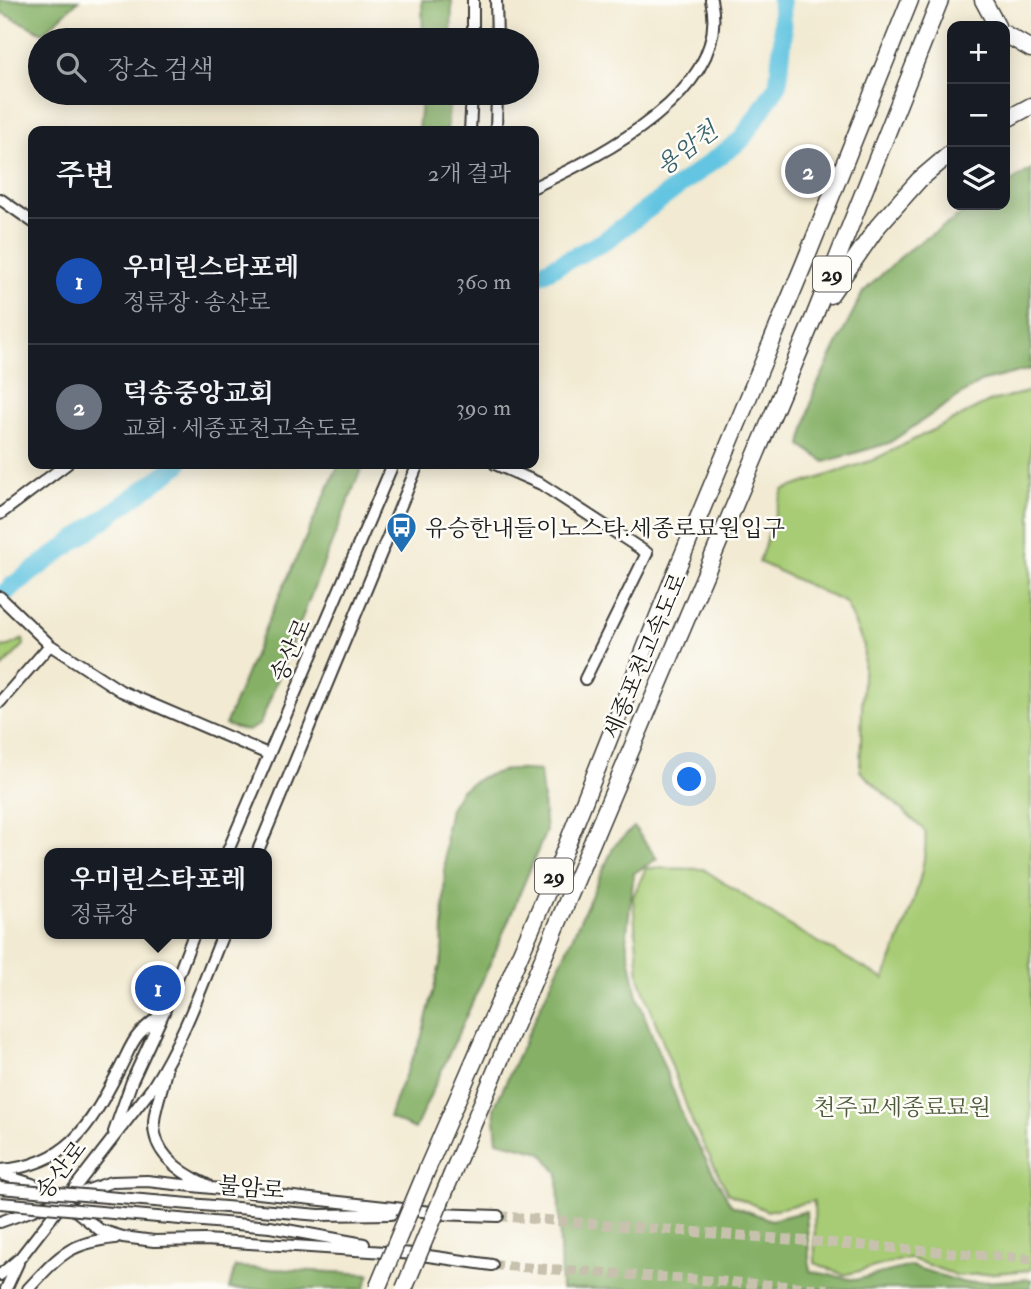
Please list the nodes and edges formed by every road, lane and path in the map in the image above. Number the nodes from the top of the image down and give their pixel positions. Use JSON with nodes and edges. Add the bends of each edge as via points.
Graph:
{"nodes":[{"id":1,"x":473,"y":0,"type":"edge"},
{"id":2,"x":496,"y":0,"type":"edge"},
{"id":3,"x":711,"y":0,"type":"edge"},
{"id":4,"x":899,"y":0,"type":"edge"},
{"id":5,"x":910,"y":0,"type":"edge"},
{"id":6,"x":940,"y":0,"type":"edge"},
{"id":7,"x":983,"y":0,"type":"edge"},
{"id":8,"x":994,"y":21,"type":"edge"},
{"id":9,"x":473,"y":28,"type":"edge"},
{"id":10,"x":497,"y":28,"type":"edge"},
{"id":11,"x":1010,"y":37,"type":"edge"},
{"id":12,"x":1031,"y":49,"type":"edge"},
{"id":13,"x":877,"y":80,"type":"junction"},
{"id":14,"x":471,"y":105,"type":"edge"},
{"id":15,"x":497,"y":105,"type":"edge"},
{"id":16,"x":1031,"y":106,"type":"edge"},
{"id":17,"x":1010,"y":117,"type":"edge"},
{"id":18,"x":470,"y":126,"type":"edge"},
{"id":19,"x":496,"y":126,"type":"edge"},
{"id":20,"x":947,"y":156,"type":"edge"},
{"id":21,"x":539,"y":185,"type":"edge"},
{"id":22,"x":0,"y":199,"type":"edge"},
{"id":23,"x":28,"y":219,"type":"edge"},
{"id":24,"x":814,"y":317,"type":"junction"},
{"id":25,"x":60,"y":469,"type":"edge"},
{"id":26,"x":391,"y":469,"type":"edge"},
{"id":27,"x":416,"y":469,"type":"edge"},
{"id":28,"x":506,"y":469,"type":"edge"},
{"id":29,"x":0,"y":514,"type":"edge"},
{"id":30,"x":0,"y":597,"type":"edge"},
{"id":31,"x":50,"y":645,"type":"junction"},
{"id":32,"x":585,"y":679,"type":"dead end"},
{"id":33,"x":0,"y":702,"type":"edge"},
{"id":34,"x":268,"y":754,"type":"junction"},
{"id":35,"x":229,"y":848,"type":"edge"},
{"id":36,"x":259,"y":848,"type":"edge"},
{"id":37,"x":192,"y":939,"type":"edge"},
{"id":38,"x":221,"y":939,"type":"edge"},
{"id":39,"x":164,"y":1012,"type":"junction"},
{"id":40,"x":167,"y":1065,"type":"junction"},
{"id":41,"x":110,"y":1141,"type":"junction"},
{"id":42,"x":0,"y":1172,"type":"edge"},
{"id":43,"x":0,"y":1188,"type":"edge"},
{"id":44,"x":219,"y":1190,"type":"junction"},
{"id":45,"x":64,"y":1200,"type":"junction"},
{"id":46,"x":0,"y":1203,"type":"edge"},
{"id":47,"x":442,"y":1214,"type":"junction"},
{"id":48,"x":498,"y":1216,"type":"tunnel mouth"},
{"id":49,"x":0,"y":1222,"type":"edge"},
{"id":50,"x":122,"y":1237,"type":"junction"},
{"id":51,"x":415,"y":1254,"type":"junction"},
{"id":52,"x":20,"y":1258,"type":"junction"},
{"id":53,"x":492,"y":1265,"type":"tunnel mouth"},
{"id":54,"x":0,"y":1275,"type":"edge"},
{"id":55,"x":6,"y":1289,"type":"edge"},
{"id":56,"x":28,"y":1289,"type":"edge"},
{"id":57,"x":377,"y":1289,"type":"edge"},
{"id":58,"x":404,"y":1289,"type":"edge"}],
"edges":[{"from":1,"to":9,"type":"street"},
{"from":2,"to":10,"type":"street"},
{"from":3,"to":21,"type":"street","via":[[711,41],[693,80],[661,111],[610,148]]},
{"from":4,"to":13,"type":"highway"},
{"from":5,"to":13,"type":"highway","name":"세종포천고속도로","number":"29"},
{"from":6,"to":24,"type":"highway","name":"세종포천고속도로","number":"29"},
{"from":7,"to":8,"type":"highway"},
{"from":11,"to":12,"type":"highway"},
{"from":13,"to":57,"type":"highway","name":"세종포천고속도로","number":"29","bridge":true,"via":[[558,867]]},
{"from":14,"to":18,"type":"street"},
{"from":15,"to":19,"type":"street"},
{"from":16,"to":17,"type":"highway"},
{"from":20,"to":24,"type":"highway","via":[[878,226]]},
{"from":22,"to":23,"type":"street"},
{"from":24,"to":58,"type":"highway","name":"세종포천고속도로","number":"29","bridge":true},
{"from":25,"to":29,"type":"street"},
{"from":26,"to":34,"type":"street","name":"송산로"},
{"from":27,"to":36,"type":"street","name":"송산로"},
{"from":28,"to":32,"type":"street","via":[[541,484],[646,553]]},
{"from":30,"to":31,"type":"street"},
{"from":31,"to":33,"type":"street"},
{"from":31,"to":34,"type":"street","via":[[121,691]]},
{"from":34,"to":35,"type":"street","name":"송산로"},
{"from":37,"to":39,"type":"street","name":"송산로"},
{"from":38,"to":40,"type":"street","name":"송산로"},
{"from":39,"to":41,"type":"street","name":"송산로"},
{"from":39,"to":42,"type":"street","via":[[138,1035],[97,1112],[72,1144],[41,1162]]},
{"from":40,"to":41,"type":"street","name":"송산로"},
{"from":40,"to":44,"type":"street","via":[[155,1116],[157,1143],[175,1168]]},
{"from":41,"to":45,"type":"street","name":"송산로"},
{"from":42,"to":45,"type":"street"},
{"from":43,"to":47,"type":"street","name":"불암로","bridge":true,"via":[[319,1215]]},
{"from":44,"to":45,"type":"street","via":[[147,1181],[111,1182]]},
{"from":44,"to":47,"type":"street"},
{"from":45,"to":49,"type":"street"},
{"from":45,"to":50,"type":"street","via":[[100,1230]]},
{"from":45,"to":52,"type":"street","name":"송산로"},
{"from":46,"to":51,"type":"street","name":"불암로","bridge":true,"via":[[270,1227]]},
{"from":47,"to":48,"type":"street","name":"불암로"},
{"from":50,"to":51,"type":"street"},
{"from":50,"to":56,"type":"street","via":[[92,1240],[61,1254]]},
{"from":51,"to":53,"type":"street","name":"불암로"},
{"from":52,"to":54,"type":"street","name":"송산로"},
{"from":52,"to":55,"type":"street","name":"송산로"}]}
